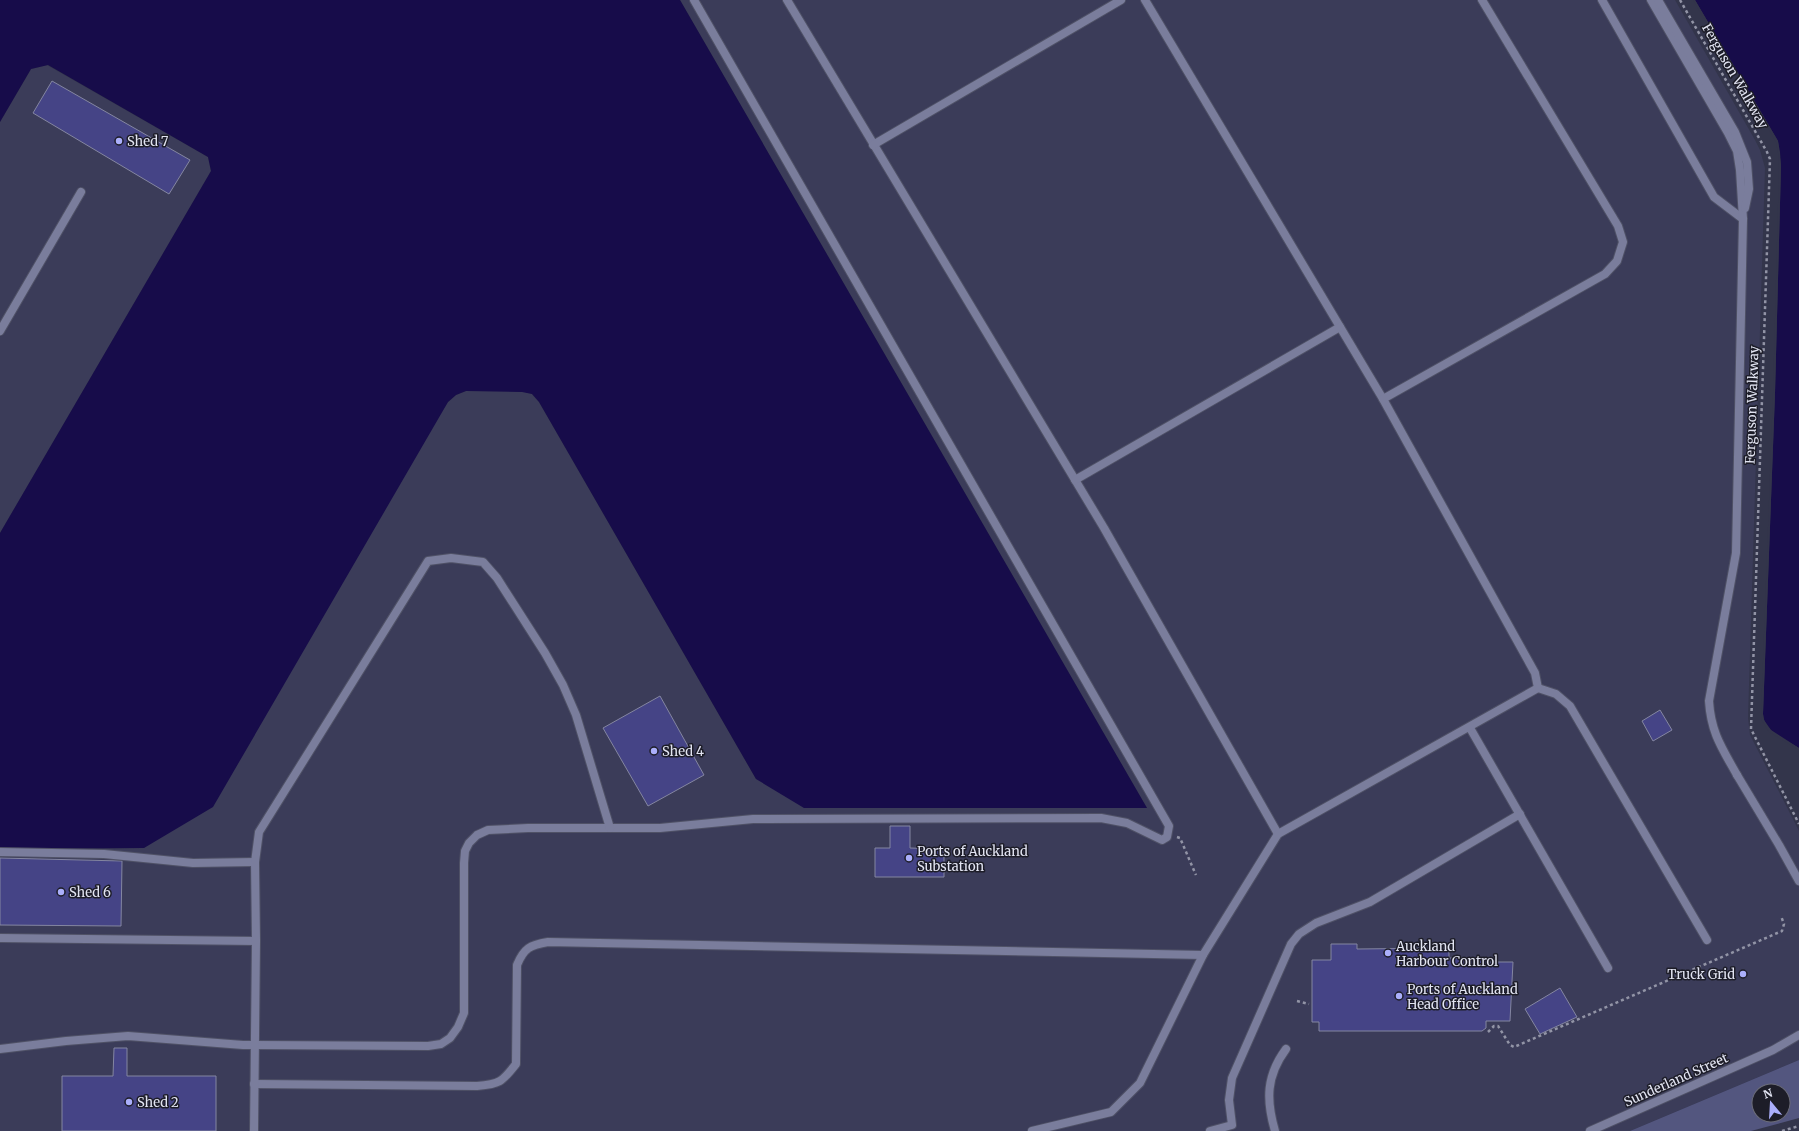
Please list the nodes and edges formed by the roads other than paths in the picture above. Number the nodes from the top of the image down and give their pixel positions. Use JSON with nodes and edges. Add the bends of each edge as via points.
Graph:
{"nodes":[{"id":1,"x":694,"y":0,"type":"edge"},
{"id":2,"x":787,"y":0,"type":"edge"},
{"id":3,"x":1121,"y":0,"type":"edge"},
{"id":4,"x":1145,"y":0,"type":"edge"},
{"id":5,"x":1482,"y":0,"type":"edge"},
{"id":6,"x":1602,"y":0,"type":"edge"},
{"id":7,"x":1651,"y":0,"type":"edge"},
{"id":8,"x":1658,"y":0,"type":"edge"},
{"id":9,"x":873,"y":145,"type":"junction"},
{"id":10,"x":82,"y":192,"type":"dead end"},
{"id":11,"x":1742,"y":219,"type":"junction"},
{"id":12,"x":1340,"y":327,"type":"junction"},
{"id":13,"x":0,"y":331,"type":"edge"},
{"id":14,"x":1384,"y":399,"type":"junction"},
{"id":15,"x":1075,"y":480,"type":"junction"},
{"id":16,"x":1538,"y":688,"type":"junction"},
{"id":17,"x":1470,"y":728,"type":"junction"},
{"id":18,"x":1520,"y":814,"type":"junction"},
{"id":19,"x":610,"y":828,"type":"junction"},
{"id":20,"x":1278,"y":834,"type":"junction"},
{"id":21,"x":0,"y":852,"type":"edge"},
{"id":22,"x":255,"y":862,"type":"junction"},
{"id":23,"x":1799,"y":882,"type":"edge"},
{"id":24,"x":0,"y":938,"type":"edge"},
{"id":25,"x":1707,"y":940,"type":"dead end"},
{"id":26,"x":256,"y":941,"type":"junction"},
{"id":27,"x":1203,"y":955,"type":"junction"},
{"id":28,"x":1608,"y":968,"type":"dead end"},
{"id":29,"x":1799,"y":1035,"type":"edge"},
{"id":30,"x":1799,"y":1042,"type":"edge"},
{"id":31,"x":255,"y":1045,"type":"junction"},
{"id":32,"x":1286,"y":1049,"type":"dead end"},
{"id":33,"x":0,"y":1050,"type":"edge"},
{"id":34,"x":1773,"y":1050,"type":"junction"},
{"id":35,"x":254,"y":1084,"type":"junction"},
{"id":36,"x":254,"y":1131,"type":"edge"},
{"id":37,"x":1032,"y":1131,"type":"edge"},
{"id":38,"x":1210,"y":1131,"type":"edge"},
{"id":39,"x":1275,"y":1131,"type":"edge"},
{"id":40,"x":1590,"y":1131,"type":"edge"}],
"edges":[{"from":1,"to":19,"type":"street","via":[[1169,826],[1169,833],[1162,840],[1127,823],[1101,818],[753,819],[660,828]]},
{"from":2,"to":9,"type":"street"},
{"from":3,"to":9,"type":"street"},
{"from":4,"to":12,"type":"street"},
{"from":5,"to":14,"type":"street","via":[[1618,226],[1623,242],[1617,261],[1605,274]]},
{"from":6,"to":11,"type":"street","via":[[1714,197]]},
{"from":7,"to":11,"type":"street","via":[[1737,151]]},
{"from":8,"to":11,"type":"street","via":[[1735,132],[1747,162],[1749,188]]},
{"from":9,"to":15,"type":"street"},
{"from":10,"to":13,"type":"street"},
{"from":11,"to":23,"type":"street","via":[[1736,553],[1709,701],[1710,719],[1715,736]]},
{"from":12,"to":14,"type":"street"},
{"from":12,"to":15,"type":"street"},
{"from":14,"to":16,"type":"street","via":[[1535,673]]},
{"from":15,"to":20,"type":"street"},
{"from":16,"to":17,"type":"street"},
{"from":16,"to":25,"type":"street","via":[[1556,694],[1570,706]]},
{"from":17,"to":18,"type":"street"},
{"from":17,"to":20,"type":"street"},
{"from":18,"to":28,"type":"street"},
{"from":18,"to":38,"type":"street","via":[[1370,902],[1316,923],[1299,934],[1291,944],[1232,1078],[1228,1100],[1232,1125]]},
{"from":19,"to":22,"type":"street","via":[[576,715],[545,653],[497,578],[483,562],[451,558],[428,561],[259,832]]},
{"from":19,"to":31,"type":"street","via":[[488,830],[477,835],[469,843],[464,863],[464,1013],[450,1038],[441,1044],[403,1047]]},
{"from":20,"to":27,"type":"street"},
{"from":21,"to":22,"type":"street","via":[[104,854],[193,863]]},
{"from":22,"to":26,"type":"street"},
{"from":24,"to":26,"type":"street"},
{"from":26,"to":31,"type":"street"},
{"from":27,"to":35,"type":"street","via":[[548,942],[532,944],[522,954],[517,965],[516,1064],[506,1077],[495,1084]]},
{"from":27,"to":37,"type":"street","via":[[1140,1083],[1110,1112]]},
{"from":29,"to":34,"type":"street","name":"Sunderland Street"},
{"from":30,"to":34,"type":"street","name":"Sunderland Street"},
{"from":31,"to":33,"type":"street","via":[[212,1044],[128,1036]]},
{"from":31,"to":35,"type":"street"},
{"from":32,"to":39,"type":"street","via":[[1274,1068],[1269,1086],[1269,1103]]},
{"from":34,"to":40,"type":"street","name":"Sunderland Street"},
{"from":35,"to":36,"type":"street"}]}
